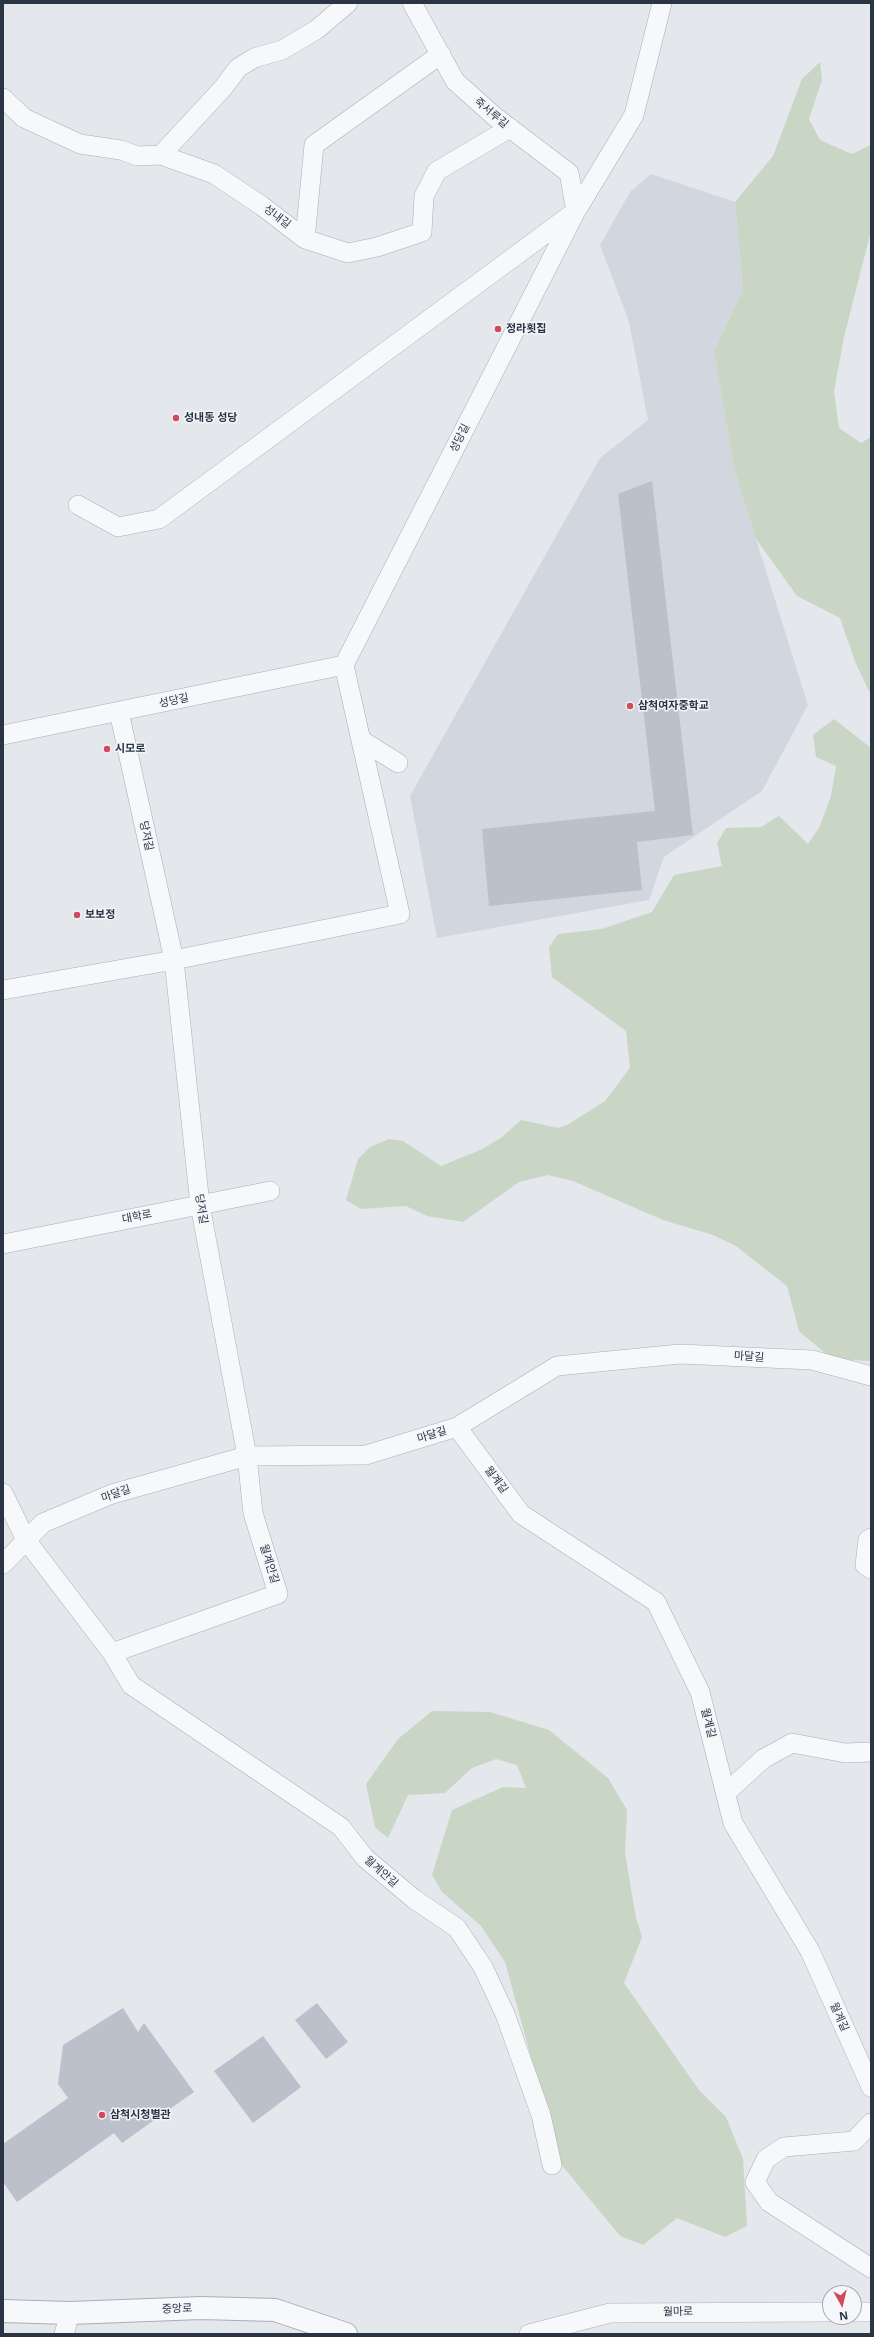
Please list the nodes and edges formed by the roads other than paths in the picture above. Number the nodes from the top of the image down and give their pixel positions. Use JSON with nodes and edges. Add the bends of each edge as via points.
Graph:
{"nodes":[{"id":1,"x":348,"y":3,"type":"edge"},
{"id":2,"x":412,"y":3,"type":"edge"},
{"id":3,"x":662,"y":3,"type":"edge"},
{"id":4,"x":441,"y":54,"type":"junction"},
{"id":5,"x":3,"y":98,"type":"edge"},
{"id":6,"x":510,"y":128,"type":"junction"},
{"id":7,"x":161,"y":155,"type":"junction"},
{"id":8,"x":576,"y":210,"type":"junction"},
{"id":9,"x":305,"y":238,"type":"junction"},
{"id":10,"x":78,"y":505,"type":"dead end"},
{"id":11,"x":344,"y":665,"type":"junction"},
{"id":12,"x":119,"y":712,"type":"junction"},
{"id":13,"x":3,"y":735,"type":"edge"},
{"id":14,"x":361,"y":740,"type":"junction"},
{"id":15,"x":398,"y":763,"type":"dead end"},
{"id":16,"x":174,"y":960,"type":"junction"},
{"id":17,"x":3,"y":990,"type":"edge"},
{"id":18,"x":270,"y":1191,"type":"dead end"},
{"id":19,"x":200,"y":1205,"type":"junction"},
{"id":20,"x":3,"y":1244,"type":"edge"},
{"id":21,"x":871,"y":1376,"type":"edge"},
{"id":22,"x":457,"y":1427,"type":"junction"},
{"id":23,"x":248,"y":1456,"type":"junction"},
{"id":24,"x":3,"y":1493,"type":"edge"},
{"id":25,"x":871,"y":1538,"type":"edge"},
{"id":26,"x":26,"y":1540,"type":"junction"},
{"id":27,"x":3,"y":1564,"type":"edge"},
{"id":28,"x":871,"y":1569,"type":"edge"},
{"id":29,"x":112,"y":1653,"type":"junction"},
{"id":30,"x":871,"y":1752,"type":"edge"},
{"id":31,"x":726,"y":1793,"type":"junction"},
{"id":32,"x":871,"y":2087,"type":"edge"},
{"id":33,"x":871,"y":2123,"type":"edge"},
{"id":34,"x":552,"y":2165,"type":"dead end"},
{"id":35,"x":871,"y":2268,"type":"edge"},
{"id":36,"x":3,"y":2311,"type":"edge"},
{"id":37,"x":822,"y":2312,"type":"edge"},
{"id":38,"x":70,"y":2313,"type":"junction"},
{"id":39,"x":64,"y":2334,"type":"edge"},
{"id":40,"x":346,"y":2334,"type":"edge"},
{"id":41,"x":529,"y":2334,"type":"edge"}],
"edges":[{"from":1,"to":7,"type":"street","via":[[316,30],[282,50],[254,58],[238,68],[223,88]]},
{"from":2,"to":4,"type":"street","name":"죽서루길"},
{"from":3,"to":8,"type":"street","name":"성당길","via":[[634,115]]},
{"from":4,"to":6,"type":"street","name":"죽서루길","via":[[455,81]]},
{"from":4,"to":9,"type":"street","via":[[314,145]]},
{"from":5,"to":7,"type":"street","name":"성내길","via":[[24,118],[80,144],[121,150],[137,156]]},
{"from":6,"to":8,"type":"street","name":"죽서루길","via":[[569,173]]},
{"from":6,"to":9,"type":"street","name":"성내길","via":[[437,171],[424,196],[422,232],[377,247],[348,253]]},
{"from":7,"to":9,"type":"street","name":"성내길","via":[[214,174]]},
{"from":8,"to":10,"type":"street","via":[[159,519],[118,527]]},
{"from":8,"to":11,"type":"street","name":"성당길"},
{"from":11,"to":12,"type":"street","name":"성당길"},
{"from":11,"to":14,"type":"street"},
{"from":12,"to":13,"type":"street","name":"성당길"},
{"from":12,"to":16,"type":"street","name":"당저길"},
{"from":14,"to":15,"type":"street"},
{"from":14,"to":16,"type":"street","via":[[400,914]]},
{"from":16,"to":17,"type":"street"},
{"from":16,"to":19,"type":"street","name":"당저길"},
{"from":18,"to":19,"type":"street","name":"대학로"},
{"from":19,"to":20,"type":"street","name":"대학로"},
{"from":19,"to":23,"type":"street","name":"당저길"},
{"from":21,"to":22,"type":"street","name":"마달길","via":[[812,1360],[680,1354],[557,1366]]},
{"from":22,"to":23,"type":"street","name":"마달길","via":[[366,1455]]},
{"from":22,"to":31,"type":"street","name":"월계길","via":[[521,1514],[656,1602],[700,1692]]},
{"from":23,"to":26,"type":"street","name":"마달길","via":[[112,1494],[43,1522]]},
{"from":23,"to":29,"type":"street","name":"월계안길","via":[[253,1513],[278,1594]]},
{"from":24,"to":26,"type":"street"},
{"from":25,"to":28,"type":"street","via":[[868,1540],[865,1565]]},
{"from":26,"to":27,"type":"street","name":"마달길"},
{"from":26,"to":29,"type":"street","name":"월계안길"},
{"from":29,"to":34,"type":"street","name":"월계안길","via":[[130,1685],[341,1827],[365,1858],[414,1899],[457,1928],[484,1967],[505,2014],[541,2115]]},
{"from":30,"to":31,"type":"street","via":[[845,1753],[792,1743],[763,1759]]},
{"from":31,"to":32,"type":"street","name":"월계길","via":[[733,1823],[810,1951]]},
{"from":33,"to":35,"type":"street","via":[[854,2141],[784,2147],[766,2159],[755,2182],[769,2202]]},
{"from":36,"to":38,"type":"street","name":"중앙로"},
{"from":37,"to":41,"type":"street","name":"월마로","via":[[610,2313]]},
{"from":38,"to":39,"type":"street"},
{"from":38,"to":40,"type":"street","name":"중앙로","via":[[201,2308],[276,2310]]}]}
